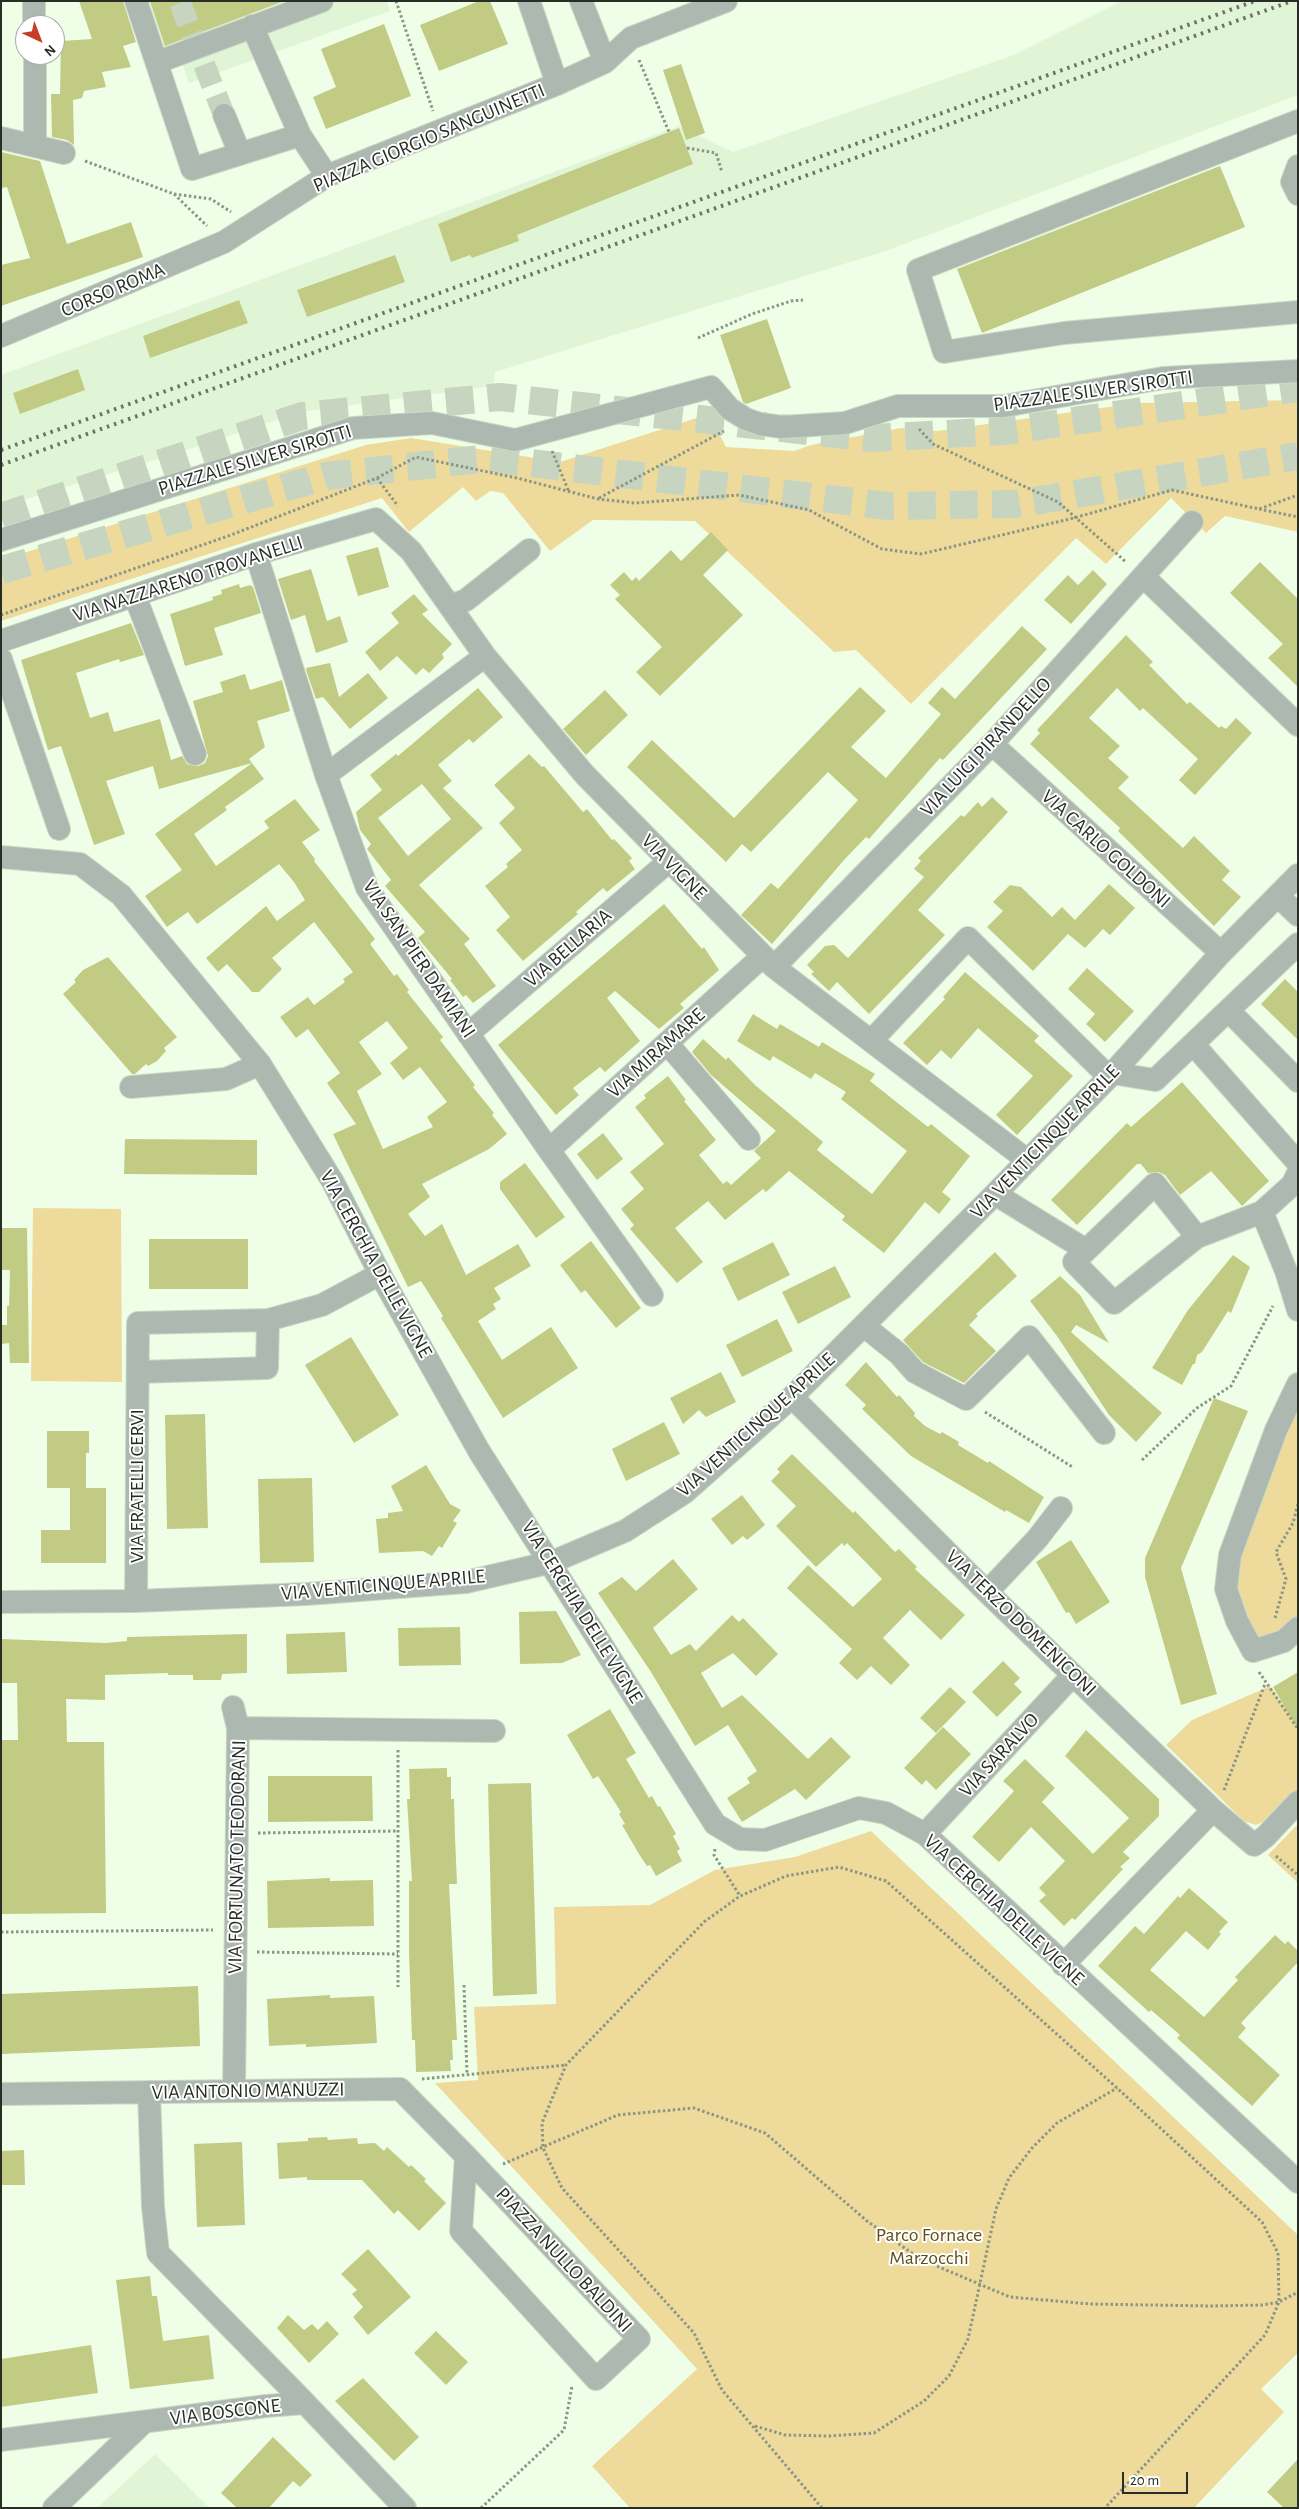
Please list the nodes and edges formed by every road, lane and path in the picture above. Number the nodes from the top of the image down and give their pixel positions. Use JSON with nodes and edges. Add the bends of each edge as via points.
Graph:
{"nodes":[{"id":1,"x":34,"y":1,"type":"edge"},
{"id":2,"x":136,"y":1,"type":"edge"},
{"id":3,"x":322,"y":1,"type":"edge"},
{"id":4,"x":396,"y":1,"type":"edge"},
{"id":5,"x":529,"y":1,"type":"edge"},
{"id":6,"x":582,"y":1,"type":"edge"},
{"id":7,"x":726,"y":1,"type":"edge"},
{"id":8,"x":34,"y":15,"type":"edge"},
{"id":9,"x":252,"y":26,"type":"junction"},
{"id":10,"x":631,"y":38,"type":"junction"},
{"id":11,"x":158,"y":62,"type":"junction"},
{"id":12,"x":605,"y":62,"type":"junction"},
{"id":13,"x":34,"y":65,"type":"edge"},
{"id":14,"x":558,"y":84,"type":"junction"},
{"id":15,"x":224,"y":115,"type":"tunnel mouth"},
{"id":16,"x":1298,"y":121,"type":"edge"},
{"id":17,"x":439,"y":131,"type":"junction"},
{"id":18,"x":669,"y":132,"type":"dead end"},
{"id":19,"x":300,"y":135,"type":"junction"},
{"id":20,"x":1,"y":138,"type":"edge"},
{"id":21,"x":35,"y":146,"type":"junction"},
{"id":22,"x":687,"y":148,"type":"dead end"},
{"id":23,"x":64,"y":153,"type":"joint"},
{"id":24,"x":240,"y":154,"type":"junction"},
{"id":25,"x":1298,"y":166,"type":"edge"},
{"id":26,"x":722,"y":172,"type":"dead end"},
{"id":27,"x":328,"y":176,"type":"junction"},
{"id":28,"x":174,"y":194,"type":"junction"},
{"id":29,"x":1298,"y":194,"type":"edge"},
{"id":30,"x":250,"y":225,"type":"junction"},
{"id":31,"x":224,"y":242,"type":"junction"},
{"id":32,"x":803,"y":300,"type":"dead end"},
{"id":33,"x":1298,"y":312,"type":"edge"},
{"id":34,"x":1,"y":336,"type":"edge"},
{"id":35,"x":698,"y":338,"type":"dead end"},
{"id":36,"x":1298,"y":371,"type":"edge"},
{"id":37,"x":746,"y":419,"type":"junction"},
{"id":38,"x":917,"y":426,"type":"dead end"},
{"id":39,"x":545,"y":432,"type":"junction"},
{"id":40,"x":377,"y":478,"type":"dead end"},
{"id":41,"x":569,"y":492,"type":"junction"},
{"id":42,"x":1298,"y":495,"type":"edge"},
{"id":43,"x":598,"y":499,"type":"junction"},
{"id":44,"x":1259,"y":509,"type":"junction"},
{"id":45,"x":1298,"y":517,"type":"edge"},
{"id":46,"x":1074,"y":518,"type":"junction"},
{"id":47,"x":376,"y":519,"type":"joint"},
{"id":48,"x":1192,"y":522,"type":"dead end"},
{"id":49,"x":1,"y":540,"type":"edge"},
{"id":50,"x":529,"y":550,"type":"dead end"},
{"id":51,"x":256,"y":554,"type":"junction"},
{"id":52,"x":1144,"y":576,"type":"junction"},
{"id":53,"x":134,"y":596,"type":"junction"},
{"id":54,"x":450,"y":606,"type":"junction"},
{"id":55,"x":1,"y":641,"type":"edge"},
{"id":56,"x":485,"y":656,"type":"junction"},
{"id":57,"x":1,"y":659,"type":"edge"},
{"id":58,"x":1298,"y":725,"type":"edge"},
{"id":59,"x":992,"y":744,"type":"junction"},
{"id":60,"x":195,"y":754,"type":"dead end"},
{"id":61,"x":326,"y":775,"type":"junction"},
{"id":62,"x":58,"y":829,"type":"dead end"},
{"id":63,"x":1,"y":857,"type":"edge"},
{"id":64,"x":668,"y":862,"type":"junction"},
{"id":65,"x":1298,"y":875,"type":"edge"},
{"id":66,"x":1278,"y":896,"type":"junction"},
{"id":67,"x":1298,"y":915,"type":"edge"},
{"id":68,"x":1298,"y":944,"type":"edge"},
{"id":69,"x":1221,"y":953,"type":"junction"},
{"id":70,"x":769,"y":961,"type":"junction"},
{"id":71,"x":1229,"y":1011,"type":"junction"},
{"id":72,"x":468,"y":1034,"type":"junction"},
{"id":73,"x":872,"y":1040,"type":"junction"},
{"id":74,"x":667,"y":1043,"type":"junction"},
{"id":75,"x":1194,"y":1045,"type":"junction"},
{"id":76,"x":260,"y":1064,"type":"junction"},
{"id":77,"x":1110,"y":1075,"type":"junction"},
{"id":78,"x":1298,"y":1081,"type":"edge"},
{"id":79,"x":131,"y":1087,"type":"dead end"},
{"id":80,"x":749,"y":1139,"type":"dead end"},
{"id":81,"x":548,"y":1150,"type":"junction"},
{"id":82,"x":1027,"y":1160,"type":"junction"},
{"id":83,"x":1298,"y":1163,"type":"edge"},
{"id":84,"x":1298,"y":1173,"type":"edge"},
{"id":85,"x":995,"y":1194,"type":"junction"},
{"id":86,"x":1262,"y":1212,"type":"junction"},
{"id":87,"x":1197,"y":1237,"type":"junction"},
{"id":88,"x":1086,"y":1250,"type":"junction"},
{"id":89,"x":1286,"y":1271,"type":"junction"},
{"id":90,"x":380,"y":1274,"type":"junction"},
{"id":91,"x":652,"y":1294,"type":"dead end"},
{"id":92,"x":1298,"y":1310,"type":"edge"},
{"id":93,"x":268,"y":1320,"type":"junction"},
{"id":94,"x":864,"y":1326,"type":"junction"},
{"id":95,"x":138,"y":1372,"type":"junction"},
{"id":96,"x":1298,"y":1384,"type":"edge"},
{"id":97,"x":792,"y":1397,"type":"junction"},
{"id":98,"x":966,"y":1400,"type":"junction"},
{"id":99,"x":1104,"y":1432,"type":"dead end"},
{"id":100,"x":1142,"y":1460,"type":"dead end"},
{"id":101,"x":1074,"y":1468,"type":"dead end"},
{"id":102,"x":1298,"y":1504,"type":"edge"},
{"id":103,"x":1061,"y":1508,"type":"dead end"},
{"id":104,"x":552,"y":1562,"type":"junction"},
{"id":105,"x":987,"y":1592,"type":"junction"},
{"id":106,"x":136,"y":1600,"type":"junction"},
{"id":107,"x":1,"y":1602,"type":"edge"},
{"id":108,"x":1273,"y":1623,"type":"dead end"},
{"id":109,"x":1298,"y":1628,"type":"edge"},
{"id":110,"x":1073,"y":1675,"type":"junction"},
{"id":111,"x":1298,"y":1729,"type":"edge"},
{"id":112,"x":398,"y":1730,"type":"junction"},
{"id":113,"x":494,"y":1731,"type":"dead end"},
{"id":114,"x":1298,"y":1802,"type":"edge"},
{"id":115,"x":1213,"y":1810,"type":"junction"},
{"id":116,"x":715,"y":1824,"type":"junction"},
{"id":117,"x":398,"y":1831,"type":"junction"},
{"id":118,"x":238,"y":1833,"type":"junction"},
{"id":119,"x":925,"y":1834,"type":"junction"},
{"id":120,"x":1285,"y":1864,"type":"dead end"},
{"id":121,"x":1298,"y":1876,"type":"edge"},
{"id":122,"x":740,"y":1896,"type":"junction"},
{"id":123,"x":236,"y":1930,"type":"junction"},
{"id":124,"x":1,"y":1932,"type":"edge"},
{"id":125,"x":254,"y":1952,"type":"dead end"},
{"id":126,"x":398,"y":1954,"type":"junction"},
{"id":127,"x":1062,"y":1965,"type":"junction"},
{"id":128,"x":464,"y":1985,"type":"dead end"},
{"id":129,"x":398,"y":1987,"type":"dead end"},
{"id":130,"x":566,"y":2065,"type":"junction"},
{"id":131,"x":468,"y":2074,"type":"junction"},
{"id":132,"x":1118,"y":2088,"type":"junction"},
{"id":133,"x":400,"y":2089,"type":"junction"},
{"id":134,"x":234,"y":2091,"type":"junction"},
{"id":135,"x":150,"y":2092,"type":"junction"},
{"id":136,"x":1,"y":2094,"type":"edge"},
{"id":137,"x":543,"y":2148,"type":"junction"},
{"id":138,"x":466,"y":2156,"type":"junction"},
{"id":139,"x":501,"y":2165,"type":"dead end"},
{"id":140,"x":1298,"y":2182,"type":"edge"},
{"id":141,"x":978,"y":2285,"type":"junction"},
{"id":142,"x":1298,"y":2292,"type":"edge"},
{"id":143,"x":1279,"y":2302,"type":"junction"},
{"id":144,"x":589,"y":2371,"type":"junction"},
{"id":145,"x":305,"y":2403,"type":"junction"},
{"id":146,"x":144,"y":2422,"type":"junction"},
{"id":147,"x":754,"y":2426,"type":"junction"},
{"id":148,"x":1,"y":2440,"type":"edge"},
{"id":149,"x":54,"y":2508,"type":"edge"},
{"id":150,"x":405,"y":2508,"type":"edge"},
{"id":151,"x":482,"y":2508,"type":"edge"},
{"id":152,"x":822,"y":2508,"type":"edge"},
{"id":153,"x":1105,"y":2508,"type":"edge"}],
"edges":[{"from":1,"to":8,"type":"street"},
{"from":2,"to":11,"type":"street"},
{"from":3,"to":9,"type":"street"},
{"from":4,"to":17,"type":"path"},
{"from":5,"to":14,"type":"street"},
{"from":6,"to":12,"type":"street"},
{"from":7,"to":10,"type":"street"},
{"from":9,"to":11,"type":"street"},
{"from":9,"to":19,"type":"street"},
{"from":10,"to":12,"type":"street","name":"PIAZZA GIORGIO SANGUINETTI"},
{"from":10,"to":18,"type":"path"},
{"from":11,"to":24,"type":"street","via":[[192,169]]},
{"from":12,"to":14,"type":"street","name":"PIAZZA GIORGIO SANGUINETTI"},
{"from":13,"to":21,"type":"street"},
{"from":14,"to":17,"type":"street","name":"PIAZZA GIORGIO SANGUINETTI"},
{"from":15,"to":24,"type":"street"},
{"from":16,"to":33,"type":"street","via":[[918,270],[944,352],[1064,333]]},
{"from":17,"to":27,"type":"street","name":"PIAZZA GIORGIO SANGUINETTI"},
{"from":19,"to":24,"type":"street"},
{"from":19,"to":27,"type":"street"},
{"from":20,"to":21,"type":"street"},
{"from":21,"to":23,"type":"street"},
{"from":22,"to":26,"type":"path","via":[[716,153]]},
{"from":23,"to":28,"type":"path"},
{"from":25,"to":29,"type":"street","via":[[1292,182]]},
{"from":27,"to":30,"type":"street","name":"PIAZZA GIORGIO SANGUINETTI"},
{"from":28,"to":30,"type":"path","via":[[211,199]]},
{"from":28,"to":31,"type":"path"},
{"from":30,"to":31,"type":"street","name":"PIAZZA GIORGIO SANGUINETTI"},
{"from":31,"to":34,"type":"street","name":"CORSO ROMA"},
{"from":32,"to":35,"type":"path","via":[[752,314]]},
{"from":36,"to":37,"type":"street","name":"PIAZZALE SILVER SIROTTI","via":[[1163,378],[1004,406],[898,406],[845,423],[782,426]]},
{"from":37,"to":39,"type":"street","name":"PIAZZALE SILVER SIROTTI","via":[[730,409],[711,387]]},
{"from":37,"to":43,"type":"path"},
{"from":38,"to":46,"type":"path","via":[[933,444],[1058,502]]},
{"from":39,"to":41,"type":"path"},
{"from":39,"to":49,"type":"street","name":"PIAZZALE SILVER SIROTTI","via":[[515,440],[432,423],[353,428]]},
{"from":40,"to":41,"type":"path","via":[[416,457]]},
{"from":41,"to":43,"type":"path"},
{"from":42,"to":44,"type":"path"},
{"from":43,"to":46,"type":"path","via":[[636,503],[739,495],[809,510],[882,549],[921,554]]},
{"from":44,"to":45,"type":"path"},
{"from":44,"to":46,"type":"path","via":[[1172,490]]},
{"from":46,"to":52,"type":"path"},
{"from":47,"to":51,"type":"street","name":"VIA NAZZARENO TROVANELLI"},
{"from":47,"to":54,"type":"street","name":"VIA VIGNE","via":[[411,552]]},
{"from":48,"to":52,"type":"street","name":"VIA LUIGI PIRANDELLO"},
{"from":50,"to":54,"type":"street","via":[[466,600]]},
{"from":51,"to":53,"type":"street","name":"VIA NAZZARENO TROVANELLI"},
{"from":51,"to":61,"type":"street","name":"VIA SAN PIER DAMIANI"},
{"from":52,"to":58,"type":"street"},
{"from":52,"to":59,"type":"street","name":"VIA LUIGI PIRANDELLO"},
{"from":53,"to":55,"type":"street","name":"VIA NAZZARENO TROVANELLI"},
{"from":53,"to":60,"type":"street"},
{"from":54,"to":56,"type":"street","name":"VIA VIGNE"},
{"from":56,"to":61,"type":"street"},
{"from":56,"to":64,"type":"street","name":"VIA VIGNE","via":[[585,775]]},
{"from":57,"to":62,"type":"street"},
{"from":59,"to":69,"type":"street","name":"VIA CARLO GOLDONI"},
{"from":59,"to":70,"type":"street","name":"VIA LUIGI PIRANDELLO"},
{"from":61,"to":72,"type":"street","name":"VIA SAN PIER DAMIANI","via":[[367,888]]},
{"from":63,"to":76,"type":"street","name":"VIA CERCHIA DELLE VIGNE","via":[[80,864],[121,896]]},
{"from":64,"to":70,"type":"street","name":"VIA VIGNE"},
{"from":64,"to":72,"type":"street","name":"VIA BELLARIA"},
{"from":65,"to":66,"type":"street","name":"VIA VENTICINQUE APRILE"},
{"from":66,"to":67,"type":"street"},
{"from":66,"to":69,"type":"street","name":"VIA VENTICINQUE APRILE"},
{"from":68,"to":71,"type":"street"},
{"from":69,"to":77,"type":"street","name":"VIA VENTICINQUE APRILE"},
{"from":70,"to":73,"type":"street","name":"VIA VIGNE"},
{"from":70,"to":74,"type":"street","name":"VIA MIRAMARE"},
{"from":71,"to":75,"type":"street"},
{"from":71,"to":78,"type":"street"},
{"from":72,"to":81,"type":"street","name":"VIA SAN PIER DAMIANI"},
{"from":73,"to":77,"type":"street","via":[[968,938]]},
{"from":73,"to":82,"type":"street","name":"VIA VIGNE"},
{"from":74,"to":80,"type":"street"},
{"from":74,"to":81,"type":"street","name":"VIA MIRAMARE"},
{"from":75,"to":77,"type":"street","via":[[1155,1080]]},
{"from":75,"to":83,"type":"street"},
{"from":76,"to":79,"type":"street","via":[[226,1079]]},
{"from":76,"to":90,"type":"street","name":"VIA CERCHIA DELLE VIGNE","via":[[333,1182]]},
{"from":77,"to":82,"type":"street","name":"VIA VENTICINQUE APRILE"},
{"from":81,"to":91,"type":"street","name":"VIA SAN PIER DAMIANI"},
{"from":82,"to":85,"type":"street","name":"VIA VENTICINQUE APRILE"},
{"from":84,"to":86,"type":"street","via":[[1292,1185]]},
{"from":85,"to":88,"type":"street"},
{"from":85,"to":94,"type":"street","name":"VIA VENTICINQUE APRILE"},
{"from":86,"to":87,"type":"street"},
{"from":86,"to":89,"type":"street"},
{"from":87,"to":88,"type":"street","via":[[1156,1184]]},
{"from":87,"to":88,"type":"street","via":[[1114,1303],[1074,1262]]},
{"from":89,"to":92,"type":"street"},
{"from":89,"to":100,"type":"path","via":[[1269,1314],[1231,1386],[1197,1408]]},
{"from":90,"to":93,"type":"street","name":"VIA FRATELLI CERVI","via":[[322,1305]]},
{"from":90,"to":104,"type":"street","name":"VIA CERCHIA DELLE VIGNE","via":[[479,1451]]},
{"from":93,"to":95,"type":"street","via":[[267,1368]]},
{"from":93,"to":95,"type":"street","name":"VIA FRATELLI CERVI","via":[[138,1323]]},
{"from":94,"to":97,"type":"street","name":"VIA VENTICINQUE APRILE"},
{"from":94,"to":98,"type":"street","via":[[899,1354],[915,1372]]},
{"from":95,"to":106,"type":"street","name":"VIA FRATELLI CERVI"},
{"from":96,"to":109,"type":"street","via":[[1276,1430],[1230,1555],[1226,1589],[1237,1621],[1253,1651],[1284,1641]]},
{"from":97,"to":104,"type":"street","name":"VIA VENTICINQUE APRILE","via":[[684,1493],[625,1530]]},
{"from":97,"to":105,"type":"street","name":"VIA TERZO DOMENICONI"},
{"from":98,"to":99,"type":"street","via":[[1029,1337]]},
{"from":98,"to":101,"type":"path"},
{"from":102,"to":108,"type":"path","via":[[1293,1523],[1276,1552],[1286,1579]]},
{"from":103,"to":105,"type":"street"},
{"from":104,"to":106,"type":"street","name":"VIA VENTICINQUE APRILE","via":[[466,1582],[307,1594]]},
{"from":104,"to":116,"type":"street","name":"VIA CERCHIA DELLE VIGNE"},
{"from":105,"to":110,"type":"street","name":"VIA TERZO DOMENICONI"},
{"from":106,"to":107,"type":"street","name":"VIA VENTICINQUE APRILE"},
{"from":110,"to":115,"type":"street","name":"VIA TERZO DOMENICONI"},
{"from":110,"to":119,"type":"street","name":"VIA SARALVO"},
{"from":111,"to":115,"type":"path","via":[[1265,1683]]},
{"from":112,"to":113,"type":"street","name":"VIA FORTUNATO TEODORANI"},
{"from":112,"to":117,"type":"path"},
{"from":112,"to":118,"type":"street","name":"VIA FORTUNATO TEODORANI","via":[[235,1718]]},
{"from":114,"to":115,"type":"street","name":"VIA TERZO DOMENICONI","via":[[1254,1846]]},
{"from":115,"to":127,"type":"street"},
{"from":116,"to":119,"type":"street","name":"VIA CERCHIA DELLE VIGNE","via":[[740,1839],[765,1840],[859,1808],[886,1813]]},
{"from":116,"to":122,"type":"path","via":[[714,1855]]},
{"from":117,"to":118,"type":"path"},
{"from":117,"to":126,"type":"path"},
{"from":118,"to":123,"type":"street","name":"VIA FORTUNATO TEODORANI"},
{"from":119,"to":127,"type":"street","name":"VIA CERCHIA DELLE VIGNE"},
{"from":120,"to":121,"type":"path"},
{"from":122,"to":130,"type":"path","via":[[704,1922]]},
{"from":122,"to":132,"type":"path","via":[[786,1876],[839,1867],[886,1881]]},
{"from":123,"to":124,"type":"path"},
{"from":123,"to":134,"type":"street","name":"VIA FORTUNATO TEODORANI"},
{"from":125,"to":126,"type":"path"},
{"from":126,"to":129,"type":"path"},
{"from":127,"to":140,"type":"street","name":"VIA CERCHIA DELLE VIGNE"},
{"from":128,"to":131,"type":"path"},
{"from":130,"to":131,"type":"path"},
{"from":130,"to":137,"type":"path","via":[[542,2123]]},
{"from":131,"to":133,"type":"path","via":[[401,2081]]},
{"from":132,"to":141,"type":"path","via":[[1057,2123],[1009,2178],[996,2209]]},
{"from":132,"to":143,"type":"path","via":[[1262,2222],[1278,2253]]},
{"from":133,"to":134,"type":"street","name":"VIA ANTONIO MANUZZI"},
{"from":133,"to":138,"type":"street"},
{"from":134,"to":135,"type":"street","name":"VIA ANTONIO MANUZZI"},
{"from":135,"to":136,"type":"street","name":"VIA ANTONIO MANUZZI"},
{"from":135,"to":145,"type":"street","via":[[153,2207],[158,2253]]},
{"from":137,"to":139,"type":"path"},
{"from":137,"to":141,"type":"path","via":[[618,2115],[694,2108],[765,2133],[867,2221],[920,2259]]},
{"from":137,"to":147,"type":"path","via":[[562,2188],[694,2334],[722,2390]]},
{"from":138,"to":144,"type":"street","name":"PIAZZA NULLO BALDINI","via":[[461,2231]]},
{"from":138,"to":144,"type":"street","name":"PIAZZA NULLO BALDINI","via":[[638,2340],[596,2379]]},
{"from":141,"to":143,"type":"path","via":[[1010,2297],[1090,2304],[1211,2306]]},
{"from":141,"to":147,"type":"path","via":[[968,2339],[949,2376],[924,2401],[874,2433],[785,2435]]},
{"from":142,"to":143,"type":"path"},
{"from":143,"to":153,"type":"path","via":[[1265,2335]]},
{"from":144,"to":151,"type":"path","via":[[571,2386],[564,2430]]},
{"from":145,"to":146,"type":"street","name":"VIA BOSCONE"},
{"from":145,"to":150,"type":"street","name":"VIA BOSCONE"},
{"from":146,"to":148,"type":"street","name":"VIA BOSCONE"},
{"from":146,"to":149,"type":"street"},
{"from":147,"to":152,"type":"path"}]}
